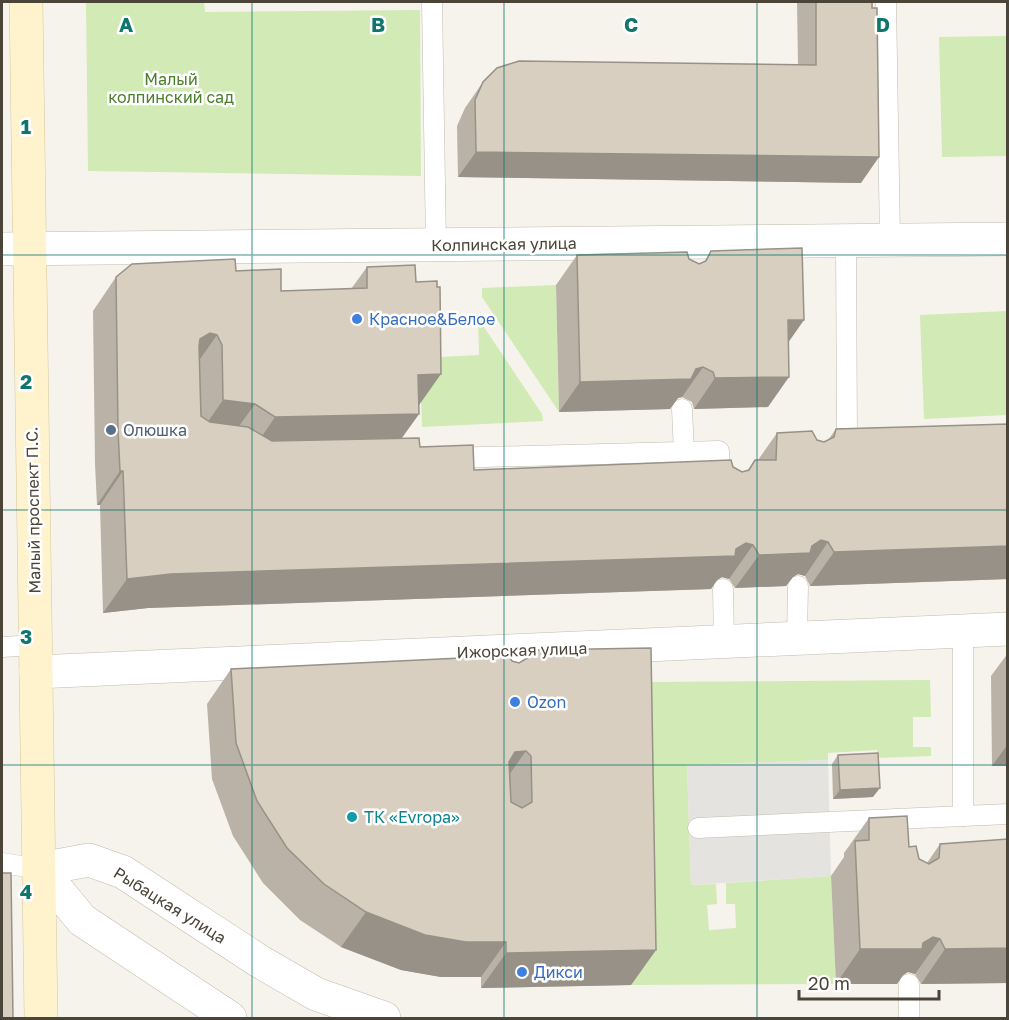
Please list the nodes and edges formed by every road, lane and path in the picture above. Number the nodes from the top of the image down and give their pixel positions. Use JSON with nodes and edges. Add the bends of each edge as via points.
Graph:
{"nodes":[{"id":1,"x":26,"y":2,"type":"edge"},
{"id":2,"x":432,"y":2,"type":"edge"},
{"id":3,"x":886,"y":2,"type":"edge"},
{"id":4,"x":1008,"y":239,"type":"edge"},
{"id":5,"x":846,"y":240,"type":"junction"},
{"id":6,"x":890,"y":240,"type":"junction"},
{"id":7,"x":436,"y":245,"type":"junction"},
{"id":8,"x":16,"y":248,"type":"edge"},
{"id":9,"x":682,"y":409,"type":"edge"},
{"id":10,"x":870,"y":440,"type":"edge"},
{"id":11,"x":847,"y":441,"type":"junction"},
{"id":12,"x":823,"y":442,"type":"edge"},
{"id":13,"x":684,"y":452,"type":"junction"},
{"id":14,"x":424,"y":459,"type":"edge"},
{"id":15,"x":719,"y":494,"type":"edge"},
{"id":16,"x":798,"y":586,"type":"edge"},
{"id":17,"x":723,"y":589,"type":"edge"},
{"id":18,"x":1008,"y":629,"type":"edge"},
{"id":19,"x":963,"y":631,"type":"junction"},
{"id":20,"x":797,"y":637,"type":"junction"},
{"id":21,"x":724,"y":640,"type":"junction"},
{"id":22,"x":2,"y":646,"type":"edge"},
{"id":23,"x":36,"y":658,"type":"junction"},
{"id":24,"x":1008,"y":814,"type":"edge"},
{"id":25,"x":963,"y":816,"type":"junction"},
{"id":26,"x":900,"y":818,"type":"junction"},
{"id":27,"x":698,"y":828,"type":"dead end"},
{"id":28,"x":901,"y":841,"type":"edge"},
{"id":29,"x":2,"y":864,"type":"edge"},
{"id":30,"x":40,"y":869,"type":"junction"},
{"id":31,"x":909,"y":984,"type":"edge"},
{"id":32,"x":42,"y":1018,"type":"edge"},
{"id":33,"x":230,"y":1018,"type":"edge"},
{"id":34,"x":384,"y":1018,"type":"edge"},
{"id":35,"x":909,"y":1018,"type":"edge"}],
"edges":[{"from":1,"to":8,"type":"street","name":"Малый проспект П.С."},
{"from":2,"to":7,"type":"lane"},
{"from":3,"to":6,"type":"lane"},
{"from":4,"to":6,"type":"street","name":"Колпинская улица"},
{"from":5,"to":6,"type":"street","name":"Колпинская улица"},
{"from":5,"to":7,"type":"street","name":"Колпинская улица","via":[[676,252]]},
{"from":5,"to":11,"type":"lane"},
{"from":7,"to":8,"type":"street","name":"Колпинская улица"},
{"from":8,"to":23,"type":"street","name":"Малый проспект П.С."},
{"from":9,"to":13,"type":"lane"},
{"from":10,"to":11,"type":"lane"},
{"from":11,"to":12,"type":"lane"},
{"from":13,"to":14,"type":"lane"},
{"from":13,"to":15,"type":"lane","via":[[719,451]]},
{"from":16,"to":20,"type":"lane"},
{"from":17,"to":21,"type":"lane"},
{"from":18,"to":19,"type":"street","name":"Ижорская улица"},
{"from":19,"to":20,"type":"street","name":"Ижорская улица"},
{"from":19,"to":25,"type":"lane"},
{"from":20,"to":21,"type":"street","name":"Ижорская улица"},
{"from":21,"to":23,"type":"street","name":"Ижорская улица","via":[[494,659]]},
{"from":22,"to":23,"type":"lane"},
{"from":23,"to":30,"type":"street","name":"Малый проспект П.С."},
{"from":24,"to":25,"type":"lane"},
{"from":25,"to":26,"type":"lane"},
{"from":26,"to":27,"type":"lane"},
{"from":26,"to":28,"type":"lane"},
{"from":29,"to":30,"type":"lane"},
{"from":30,"to":32,"type":"street","name":"Малый проспект П.С."},
{"from":30,"to":33,"type":"street","via":[[82,920]]},
{"from":30,"to":34,"type":"street","name":"Рыбацкая улица","via":[[89,860],[123,872],[315,994]]},
{"from":31,"to":35,"type":"lane"}]}
